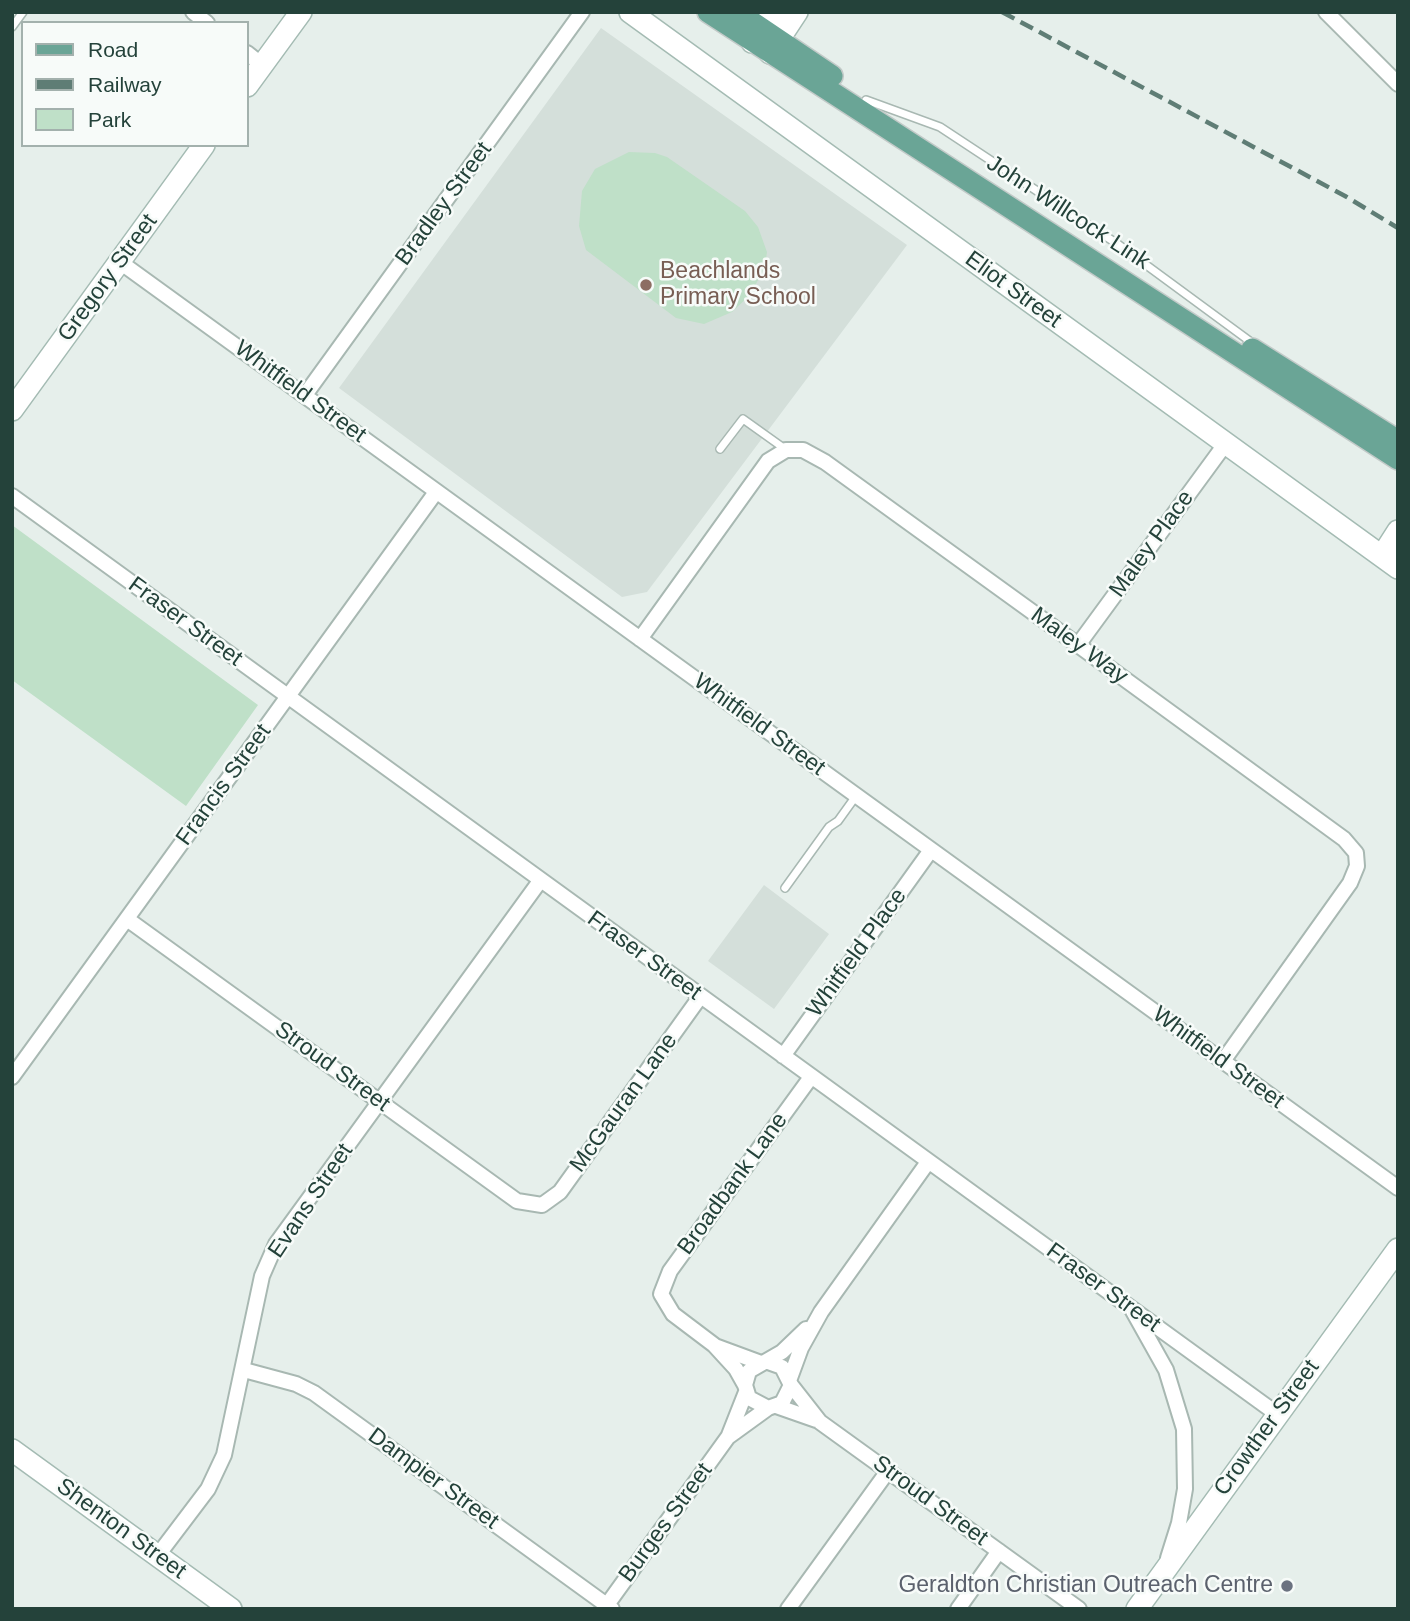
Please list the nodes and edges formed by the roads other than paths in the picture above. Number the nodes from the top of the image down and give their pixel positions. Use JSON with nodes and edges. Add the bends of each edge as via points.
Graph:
{"nodes":[{"id":1,"x":23,"y":12,"type":"edge"},
{"id":2,"x":301,"y":12,"type":"edge"},
{"id":3,"x":583,"y":12,"type":"edge"},
{"id":4,"x":629,"y":12,"type":"edge"},
{"id":5,"x":708,"y":12,"type":"edge"},
{"id":6,"x":737,"y":12,"type":"edge"},
{"id":7,"x":797,"y":12,"type":"edge"},
{"id":8,"x":1326,"y":12,"type":"edge"},
{"id":9,"x":12,"y":27,"type":"edge"},
{"id":10,"x":767,"y":35,"type":"edge"},
{"id":11,"x":254,"y":59,"type":"edge"},
{"id":12,"x":248,"y":82,"type":"edge"},
{"id":13,"x":1398,"y":84,"type":"edge"},
{"id":14,"x":203,"y":147,"type":"edge"},
{"id":15,"x":120,"y":262,"type":"junction"},
{"id":16,"x":304,"y":395,"type":"junction"},
{"id":17,"x":12,"y":410,"type":"edge"},
{"id":18,"x":1398,"y":442,"type":"edge"},
{"id":19,"x":1226,"y":443,"type":"junction"},
{"id":20,"x":720,"y":450,"type":"dead end"},
{"id":21,"x":786,"y":450,"type":"junction"},
{"id":22,"x":1398,"y":459,"type":"edge"},
{"id":23,"x":436,"y":492,"type":"junction"},
{"id":24,"x":12,"y":496,"type":"edge"},
{"id":25,"x":1398,"y":531,"type":"edge"},
{"id":26,"x":1390,"y":562,"type":"edge"},
{"id":27,"x":640,"y":639,"type":"junction"},
{"id":28,"x":1078,"y":645,"type":"junction"},
{"id":29,"x":287,"y":696,"type":"junction"},
{"id":30,"x":856,"y":796,"type":"junction"},
{"id":31,"x":931,"y":850,"type":"junction"},
{"id":32,"x":540,"y":881,"type":"junction"},
{"id":33,"x":785,"y":888,"type":"dead end"},
{"id":34,"x":127,"y":919,"type":"junction"},
{"id":35,"x":700,"y":997,"type":"junction"},
{"id":36,"x":783,"y":1056,"type":"junction"},
{"id":37,"x":1223,"y":1061,"type":"junction"},
{"id":38,"x":12,"y":1077,"type":"edge"},
{"id":39,"x":811,"y":1077,"type":"junction"},
{"id":40,"x":380,"y":1102,"type":"junction"},
{"id":41,"x":928,"y":1161,"type":"junction"},
{"id":42,"x":1398,"y":1188,"type":"edge"},
{"id":43,"x":542,"y":1205,"type":"joint"},
{"id":44,"x":1398,"y":1249,"type":"edge"},
{"id":45,"x":1131,"y":1308,"type":"junction"},
{"id":46,"x":821,"y":1312,"type":"junction"},
{"id":47,"x":714,"y":1345,"type":"junction"},
{"id":48,"x":765,"y":1362,"type":"junction"},
{"id":49,"x":244,"y":1370,"type":"junction"},
{"id":50,"x":791,"y":1381,"type":"junction"},
{"id":51,"x":746,"y":1388,"type":"junction"},
{"id":52,"x":772,"y":1407,"type":"junction"},
{"id":53,"x":1277,"y":1413,"type":"junction"},
{"id":54,"x":821,"y":1422,"type":"junction"},
{"id":55,"x":728,"y":1437,"type":"junction"},
{"id":56,"x":12,"y":1450,"type":"edge"},
{"id":57,"x":888,"y":1471,"type":"junction"},
{"id":58,"x":999,"y":1551,"type":"junction"},
{"id":59,"x":158,"y":1555,"type":"junction"},
{"id":60,"x":1163,"y":1572,"type":"junction"},
{"id":61,"x":608,"y":1607,"type":"edge"},
{"id":62,"x":231,"y":1609,"type":"edge"},
{"id":63,"x":789,"y":1609,"type":"edge"},
{"id":64,"x":958,"y":1609,"type":"edge"},
{"id":65,"x":1079,"y":1609,"type":"edge"},
{"id":66,"x":1137,"y":1609,"type":"edge"}],
"edges":[{"from":1,"to":9,"type":"lane"},
{"from":2,"to":11,"type":"street"},
{"from":3,"to":16,"type":"street","name":"Bradley Street"},
{"from":4,"to":19,"type":"street","name":"Eliot Street"},
{"from":5,"to":10,"type":"main road","name":"John Willcock Link"},
{"from":6,"to":10,"type":"main road","name":"John Willcock Link"},
{"from":7,"to":10,"type":"street"},
{"from":8,"to":13,"type":"street"},
{"from":10,"to":18,"type":"main road","name":"John Willcock Link","via":[[1153,291],[1292,372]]},
{"from":10,"to":22,"type":"main road","name":"John Willcock Link"},
{"from":11,"to":12,"type":"street"},
{"from":14,"to":15,"type":"street","name":"Gregory Street"},
{"from":15,"to":16,"type":"street","name":"Whitfield Street"},
{"from":15,"to":17,"type":"street","name":"Gregory Street"},
{"from":16,"to":23,"type":"street","name":"Whitfield Street"},
{"from":19,"to":26,"type":"street","name":"Eliot Street"},
{"from":19,"to":28,"type":"street","name":"Maley Place"},
{"from":20,"to":21,"type":"lane","via":[[743,419]]},
{"from":21,"to":27,"type":"street","via":[[768,461]]},
{"from":21,"to":28,"type":"street","name":"Maley Way","via":[[803,450],[825,462]]},
{"from":23,"to":27,"type":"street","name":"Whitfield Street"},
{"from":23,"to":29,"type":"street","name":"Francis Street"},
{"from":24,"to":29,"type":"street","name":"Fraser Street"},
{"from":25,"to":26,"type":"street"},
{"from":27,"to":30,"type":"street","name":"Whitfield Street"},
{"from":28,"to":37,"type":"street","name":"Maley Way","via":[[1344,839],[1356,853],[1357,866],[1350,883]]},
{"from":29,"to":32,"type":"street","name":"Fraser Street"},
{"from":29,"to":34,"type":"street","name":"Francis Street"},
{"from":30,"to":31,"type":"street","name":"Whitfield Street"},
{"from":30,"to":33,"type":"lane"},
{"from":31,"to":36,"type":"street","name":"Whitfield Place"},
{"from":31,"to":37,"type":"street","name":"Whitfield Street"},
{"from":32,"to":35,"type":"street","name":"Fraser Street"},
{"from":32,"to":40,"type":"street","name":"Evans Street"},
{"from":34,"to":38,"type":"street","name":"Francis Street"},
{"from":34,"to":40,"type":"street","name":"Stroud Street"},
{"from":35,"to":36,"type":"street","name":"Fraser Street"},
{"from":35,"to":43,"type":"street","name":"McGauran Lane","via":[[560,1192]]},
{"from":36,"to":39,"type":"street","name":"Fraser Street"},
{"from":37,"to":42,"type":"street","name":"Whitfield Street"},
{"from":39,"to":41,"type":"street","name":"Fraser Street"},
{"from":39,"to":47,"type":"street","name":"Broadbank Lane","via":[[670,1271],[661,1294],[673,1314]]},
{"from":40,"to":43,"type":"street","name":"Stroud Street","via":[[517,1202]]},
{"from":40,"to":49,"type":"street","name":"Evans Street","via":[[276,1244],[262,1276]]},
{"from":41,"to":45,"type":"street","name":"Fraser Street"},
{"from":41,"to":46,"type":"street"},
{"from":44,"to":53,"type":"street","name":"Crowther Street"},
{"from":45,"to":53,"type":"street","name":"Fraser Street"},
{"from":45,"to":60,"type":"street","via":[[1166,1370],[1184,1429],[1185,1489]]},
{"from":46,"to":48,"type":"street","via":[[793,1342]]},
{"from":46,"to":50,"type":"street","via":[[801,1348]]},
{"from":47,"to":48,"type":"street"},
{"from":47,"to":51,"type":"street"},
{"from":48,"to":50,"type":"street","via":[[782,1367]]},
{"from":48,"to":51,"type":"street","via":[[749,1371]]},
{"from":49,"to":59,"type":"street","name":"Evans Street","via":[[224,1455],[208,1489]]},
{"from":49,"to":61,"type":"street","name":"Dampier Street","via":[[314,1393]]},
{"from":50,"to":52,"type":"street","via":[[787,1398]]},
{"from":50,"to":54,"type":"street","name":"Stroud Street"},
{"from":51,"to":52,"type":"street","via":[[754,1403]]},
{"from":51,"to":55,"type":"street","name":"Burges Street"},
{"from":52,"to":54,"type":"street"},
{"from":52,"to":55,"type":"street","name":"Burges Street"},
{"from":53,"to":60,"type":"street","name":"Crowther Street"},
{"from":54,"to":57,"type":"street","name":"Stroud Street"},
{"from":55,"to":61,"type":"street","name":"Burges Street"},
{"from":56,"to":59,"type":"street","name":"Shenton Street"},
{"from":57,"to":58,"type":"street","name":"Stroud Street"},
{"from":57,"to":63,"type":"street"},
{"from":58,"to":64,"type":"street"},
{"from":58,"to":65,"type":"street","name":"Stroud Street"},
{"from":59,"to":62,"type":"street","name":"Shenton Street"},
{"from":60,"to":66,"type":"street","name":"Crowther Street"}]}
